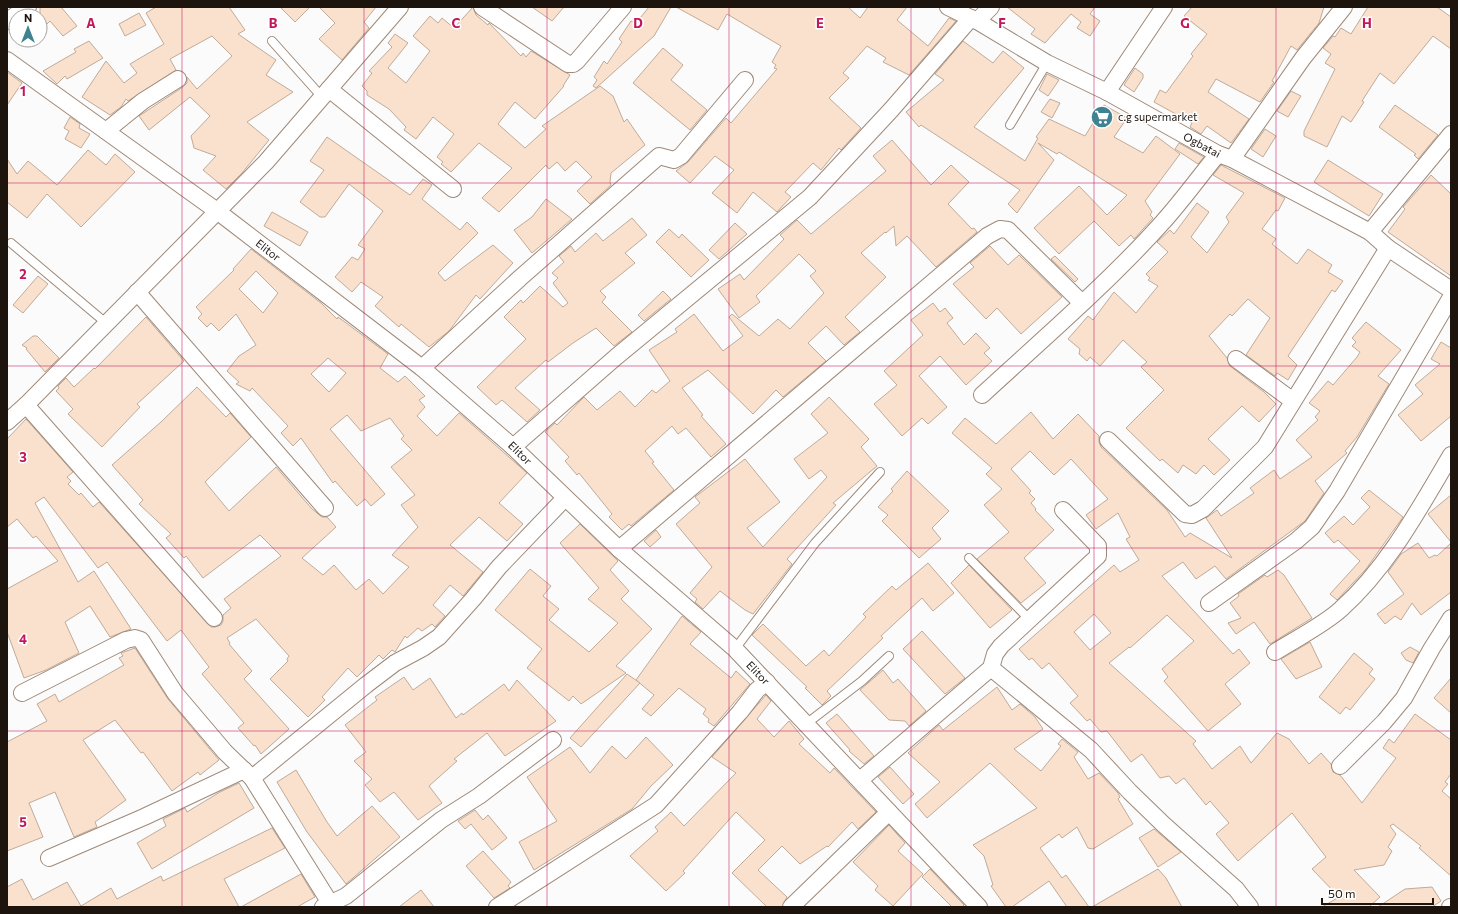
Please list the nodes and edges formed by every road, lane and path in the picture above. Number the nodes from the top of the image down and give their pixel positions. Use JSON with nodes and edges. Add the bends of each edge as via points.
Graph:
{"nodes":[{"id":1,"x":28,"y":7,"type":"edge"},
{"id":2,"x":400,"y":7,"type":"edge"},
{"id":3,"x":482,"y":7,"type":"edge"},
{"id":4,"x":623,"y":7,"type":"edge"},
{"id":5,"x":948,"y":7,"type":"edge"},
{"id":6,"x":990,"y":7,"type":"edge"},
{"id":7,"x":1164,"y":7,"type":"edge"},
{"id":8,"x":1344,"y":7,"type":"edge"},
{"id":9,"x":974,"y":20,"type":"junction"},
{"id":10,"x":7,"y":21,"type":"edge"},
{"id":11,"x":272,"y":41,"type":"dead end"},
{"id":12,"x":7,"y":60,"type":"edge"},
{"id":13,"x":1047,"y":63,"type":"junction"},
{"id":14,"x":178,"y":79,"type":"dead end"},
{"id":15,"x":745,"y":80,"type":"dead end"},
{"id":16,"x":1107,"y":92,"type":"junction"},
{"id":17,"x":326,"y":93,"type":"junction"},
{"id":18,"x":1010,"y":125,"type":"dead end"},
{"id":19,"x":106,"y":131,"type":"junction"},
{"id":20,"x":1451,"y":134,"type":"edge"},
{"id":21,"x":1225,"y":157,"type":"junction"},
{"id":22,"x":453,"y":189,"type":"dead end"},
{"id":23,"x":217,"y":211,"type":"junction"},
{"id":24,"x":1370,"y":232,"type":"junction"},
{"id":25,"x":11,"y":243,"type":"dead end"},
{"id":26,"x":1388,"y":248,"type":"junction"},
{"id":27,"x":1451,"y":290,"type":"edge"},
{"id":28,"x":137,"y":292,"type":"junction"},
{"id":29,"x":1451,"y":296,"type":"edge"},
{"id":30,"x":1082,"y":303,"type":"junction"},
{"id":31,"x":106,"y":324,"type":"junction"},
{"id":32,"x":1236,"y":359,"type":"dead end"},
{"id":33,"x":422,"y":368,"type":"junction"},
{"id":34,"x":982,"y":395,"type":"dead end"},
{"id":35,"x":1293,"y":401,"type":"junction"},
{"id":36,"x":26,"y":405,"type":"junction"},
{"id":37,"x":7,"y":422,"type":"edge"},
{"id":38,"x":1108,"y":440,"type":"dead end"},
{"id":39,"x":513,"y":447,"type":"junction"},
{"id":40,"x":1451,"y":455,"type":"edge"},
{"id":41,"x":880,"y":472,"type":"dead end"},
{"id":42,"x":565,"y":498,"type":"junction"},
{"id":43,"x":325,"y":508,"type":"dead end"},
{"id":44,"x":1063,"y":510,"type":"dead end"},
{"id":45,"x":619,"y":549,"type":"junction"},
{"id":46,"x":969,"y":558,"type":"dead end"},
{"id":47,"x":1209,"y":603,"type":"dead end"},
{"id":48,"x":214,"y":618,"type":"dead end"},
{"id":49,"x":1451,"y":618,"type":"edge"},
{"id":50,"x":1029,"y":619,"type":"junction"},
{"id":51,"x":735,"y":649,"type":"junction"},
{"id":52,"x":1275,"y":652,"type":"dead end"},
{"id":53,"x":889,"y":656,"type":"dead end"},
{"id":54,"x":991,"y":668,"type":"junction"},
{"id":55,"x":767,"y":682,"type":"junction"},
{"id":56,"x":22,"y":693,"type":"dead end"},
{"id":57,"x":806,"y":724,"type":"junction"},
{"id":58,"x":554,"y":740,"type":"dead end"},
{"id":59,"x":1340,"y":766,"type":"dead end"},
{"id":60,"x":248,"y":774,"type":"junction"},
{"id":61,"x":860,"y":780,"type":"junction"},
{"id":62,"x":889,"y":812,"type":"junction"},
{"id":63,"x":49,"y":858,"type":"dead end"},
{"id":64,"x":326,"y":905,"type":"edge"},
{"id":65,"x":497,"y":907,"type":"edge"},
{"id":66,"x":792,"y":907,"type":"edge"},
{"id":67,"x":979,"y":907,"type":"edge"},
{"id":68,"x":1250,"y":907,"type":"edge"}],
"edges":[{"from":1,"to":10,"type":"street"},
{"from":2,"to":17,"type":"street"},
{"from":3,"to":4,"type":"street","via":[[568,64],[578,61]]},
{"from":5,"to":9,"type":"street","name":"Ogbatai"},
{"from":6,"to":9,"type":"street"},
{"from":7,"to":16,"type":"street"},
{"from":8,"to":21,"type":"street"},
{"from":9,"to":13,"type":"street","name":"Ogbatai"},
{"from":9,"to":39,"type":"street","via":[[810,197],[616,357]]},
{"from":11,"to":17,"type":"lane"},
{"from":12,"to":19,"type":"street","name":"Elitor"},
{"from":13,"to":16,"type":"street","name":"Ogbatai"},
{"from":13,"to":18,"type":"lane"},
{"from":14,"to":19,"type":"street","via":[[143,100]]},
{"from":15,"to":33,"type":"street","via":[[680,156],[674,160],[659,156]]},
{"from":16,"to":21,"type":"street","name":"Ogbatai"},
{"from":17,"to":22,"type":"street"},
{"from":17,"to":23,"type":"street","via":[[266,162]]},
{"from":19,"to":23,"type":"street","name":"Elitor"},
{"from":20,"to":24,"type":"street"},
{"from":21,"to":24,"type":"street","name":"Ogbatai"},
{"from":21,"to":30,"type":"street"},
{"from":23,"to":28,"type":"street"},
{"from":23,"to":33,"type":"street","name":"Elitor"},
{"from":24,"to":26,"type":"street","name":"Ogbatai"},
{"from":25,"to":31,"type":"lane"},
{"from":26,"to":27,"type":"street","name":"Ogbatai"},
{"from":26,"to":35,"type":"street"},
{"from":28,"to":31,"type":"street"},
{"from":28,"to":43,"type":"street"},
{"from":29,"to":47,"type":"street","via":[[1337,491],[1312,527]]},
{"from":30,"to":34,"type":"street"},
{"from":30,"to":45,"type":"street","via":[[1008,230],[1000,229],[981,241]]},
{"from":31,"to":36,"type":"street"},
{"from":32,"to":35,"type":"street"},
{"from":33,"to":39,"type":"street","name":"Elitor"},
{"from":35,"to":38,"type":"street","via":[[1266,447],[1203,509],[1192,515],[1185,514]]},
{"from":36,"to":37,"type":"street"},
{"from":36,"to":48,"type":"street"},
{"from":39,"to":42,"type":"street","name":"Elitor"},
{"from":40,"to":52,"type":"street","via":[[1387,558],[1362,589],[1340,610]]},
{"from":41,"to":51,"type":"lane","via":[[815,542]]},
{"from":42,"to":45,"type":"street","name":"Elitor"},
{"from":42,"to":60,"type":"street","via":[[499,567],[439,637],[395,663]]},
{"from":44,"to":50,"type":"street","via":[[1098,546],[1098,556]]},
{"from":45,"to":51,"type":"street","name":"Elitor"},
{"from":46,"to":50,"type":"lane"},
{"from":49,"to":59,"type":"street","via":[[1404,698]]},
{"from":50,"to":54,"type":"street","via":[[1001,646],[995,654]]},
{"from":51,"to":55,"type":"street","name":"Elitor"},
{"from":53,"to":57,"type":"lane","via":[[862,681]]},
{"from":54,"to":61,"type":"street"},
{"from":54,"to":68,"type":"street","via":[[1090,750],[1163,824],[1236,889]]},
{"from":55,"to":57,"type":"street","name":"Elitor"},
{"from":55,"to":65,"type":"street","via":[[757,690],[656,805]]},
{"from":56,"to":60,"type":"street","via":[[126,640],[141,640],[175,693]]},
{"from":57,"to":61,"type":"street","name":"Elitor"},
{"from":58,"to":64,"type":"street","via":[[479,796],[446,816],[346,896]]},
{"from":60,"to":63,"type":"street"},
{"from":60,"to":64,"type":"street"},
{"from":61,"to":62,"type":"street","name":"Elitor"},
{"from":62,"to":66,"type":"street"},
{"from":62,"to":67,"type":"street","name":"Elitor"}]}
